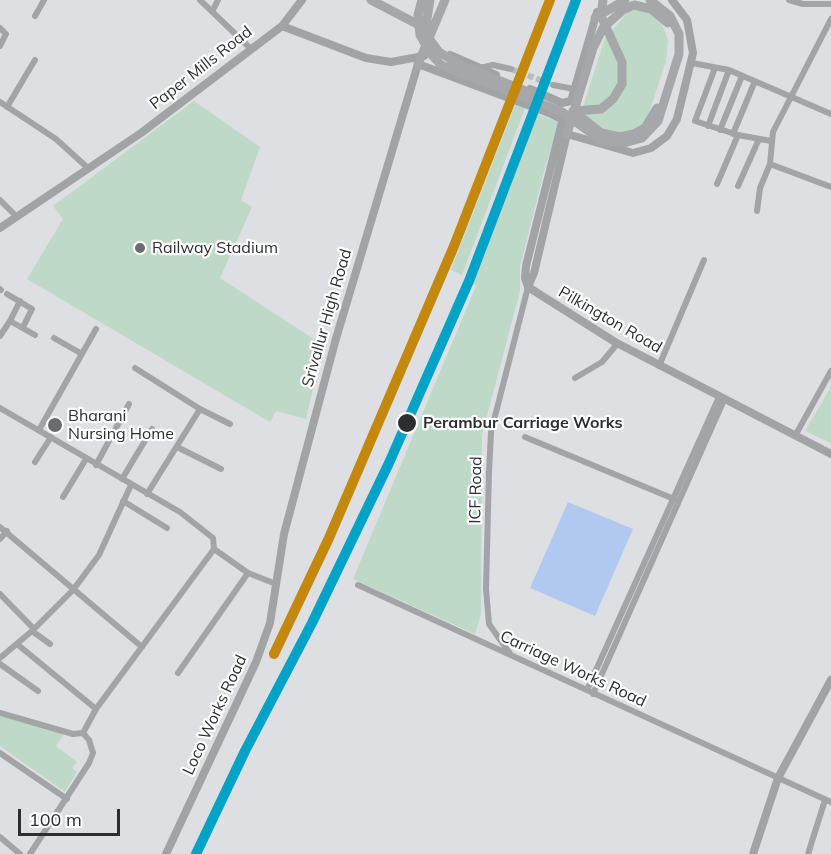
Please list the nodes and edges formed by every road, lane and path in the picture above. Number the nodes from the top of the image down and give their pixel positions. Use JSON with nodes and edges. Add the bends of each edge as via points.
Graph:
{"nodes":[{"id":1,"x":44,"y":0,"type":"edge"},
{"id":2,"x":200,"y":0,"type":"edge"},
{"id":3,"x":218,"y":0,"type":"edge"},
{"id":4,"x":302,"y":0,"type":"edge"},
{"id":5,"x":371,"y":0,"type":"edge"},
{"id":6,"x":422,"y":0,"type":"edge"},
{"id":7,"x":430,"y":0,"type":"edge"},
{"id":8,"x":438,"y":0,"type":"edge"},
{"id":9,"x":445,"y":0,"type":"edge"},
{"id":10,"x":602,"y":0,"type":"edge"},
{"id":11,"x":626,"y":0,"type":"edge"},
{"id":12,"x":651,"y":0,"type":"edge"},
{"id":13,"x":672,"y":0,"type":"edge"},
{"id":14,"x":789,"y":0,"type":"edge"},
{"id":15,"x":831,"y":4,"type":"edge"},
{"id":16,"x":213,"y":10,"type":"junction"},
{"id":17,"x":35,"y":16,"type":"dead end"},
{"id":18,"x":595,"y":18,"type":"junction"},
{"id":19,"x":831,"y":19,"type":"edge"},
{"id":20,"x":409,"y":20,"type":"junction"},
{"id":21,"x":282,"y":26,"type":"junction"},
{"id":22,"x":0,"y":28,"type":"edge"},
{"id":23,"x":828,"y":30,"type":"edge"},
{"id":24,"x":427,"y":32,"type":"junction"},
{"id":25,"x":0,"y":46,"type":"edge"},
{"id":26,"x":250,"y":48,"type":"junction"},
{"id":27,"x":442,"y":49,"type":"junction"},
{"id":28,"x":35,"y":60,"type":"dead end"},
{"id":29,"x":419,"y":61,"type":"junction"},
{"id":30,"x":692,"y":63,"type":"junction"},
{"id":31,"x":480,"y":68,"type":"junction"},
{"id":32,"x":715,"y":68,"type":"junction"},
{"id":33,"x":512,"y":69,"type":"tunnel mouth"},
{"id":34,"x":729,"y":70,"type":"junction"},
{"id":35,"x":742,"y":76,"type":"junction"},
{"id":36,"x":754,"y":81,"type":"junction"},
{"id":37,"x":553,"y":85,"type":"tunnel mouth"},
{"id":38,"x":574,"y":89,"type":"junction"},
{"id":39,"x":790,"y":97,"type":"junction"},
{"id":40,"x":0,"y":102,"type":"edge"},
{"id":41,"x":7,"y":107,"type":"junction"},
{"id":42,"x":576,"y":113,"type":"junction"},
{"id":43,"x":831,"y":114,"type":"edge"},
{"id":44,"x":563,"y":120,"type":"junction"},
{"id":45,"x":708,"y":126,"type":"junction"},
{"id":46,"x":720,"y":130,"type":"junction"},
{"id":47,"x":567,"y":134,"type":"junction"},
{"id":48,"x":736,"y":135,"type":"junction"},
{"id":49,"x":759,"y":139,"type":"junction"},
{"id":50,"x":771,"y":141,"type":"junction"},
{"id":51,"x":770,"y":164,"type":"junction"},
{"id":52,"x":89,"y":169,"type":"junction"},
{"id":53,"x":717,"y":184,"type":"dead end"},
{"id":54,"x":738,"y":186,"type":"dead end"},
{"id":55,"x":831,"y":187,"type":"edge"},
{"id":56,"x":0,"y":200,"type":"edge"},
{"id":57,"x":757,"y":211,"type":"dead end"},
{"id":58,"x":16,"y":216,"type":"junction"},
{"id":59,"x":0,"y":228,"type":"edge"},
{"id":60,"x":704,"y":260,"type":"dead end"},
{"id":61,"x":528,"y":287,"type":"junction"},
{"id":62,"x":3,"y":291,"type":"edge"},
{"id":63,"x":20,"y":301,"type":"junction"},
{"id":64,"x":10,"y":321,"type":"junction"},
{"id":65,"x":23,"y":327,"type":"junction"},
{"id":66,"x":96,"y":329,"type":"dead end"},
{"id":67,"x":35,"y":335,"type":"dead end"},
{"id":68,"x":0,"y":336,"type":"edge"},
{"id":69,"x":54,"y":338,"type":"dead end"},
{"id":70,"x":618,"y":344,"type":"junction"},
{"id":71,"x":82,"y":354,"type":"junction"},
{"id":72,"x":659,"y":366,"type":"junction"},
{"id":73,"x":135,"y":368,"type":"dead end"},
{"id":74,"x":831,"y":371,"type":"edge"},
{"id":75,"x":575,"y":378,"type":"dead end"},
{"id":76,"x":722,"y":398,"type":"junction"},
{"id":77,"x":129,"y":404,"type":"dead end"},
{"id":78,"x":0,"y":408,"type":"edge"},
{"id":79,"x":200,"y":409,"type":"junction"},
{"id":80,"x":230,"y":424,"type":"dead end"},
{"id":81,"x":152,"y":429,"type":"dead end"},
{"id":82,"x":39,"y":430,"type":"junction"},
{"id":83,"x":795,"y":436,"type":"junction"},
{"id":84,"x":51,"y":437,"type":"junction"},
{"id":85,"x":525,"y":437,"type":"dead end"},
{"id":86,"x":177,"y":447,"type":"junction"},
{"id":87,"x":831,"y":454,"type":"edge"},
{"id":88,"x":86,"y":459,"type":"junction"},
{"id":89,"x":35,"y":462,"type":"dead end"},
{"id":90,"x":96,"y":465,"type":"junction"},
{"id":91,"x":221,"y":469,"type":"dead end"},
{"id":92,"x":122,"y":479,"type":"junction"},
{"id":93,"x":131,"y":486,"type":"junction"},
{"id":94,"x":147,"y":494,"type":"junction"},
{"id":95,"x":63,"y":497,"type":"dead end"},
{"id":96,"x":674,"y":500,"type":"junction"},
{"id":97,"x":123,"y":501,"type":"junction"},
{"id":98,"x":0,"y":526,"type":"edge"},
{"id":99,"x":167,"y":528,"type":"dead end"},
{"id":100,"x":7,"y":531,"type":"junction"},
{"id":101,"x":0,"y":539,"type":"edge"},
{"id":102,"x":214,"y":549,"type":"junction"},
{"id":103,"x":248,"y":573,"type":"junction"},
{"id":104,"x":276,"y":584,"type":"junction"},
{"id":105,"x":358,"y":585,"type":"dead end"},
{"id":106,"x":73,"y":590,"type":"junction"},
{"id":107,"x":0,"y":594,"type":"edge"},
{"id":108,"x":33,"y":630,"type":"junction"},
{"id":109,"x":17,"y":644,"type":"junction"},
{"id":110,"x":50,"y":644,"type":"dead end"},
{"id":111,"x":142,"y":647,"type":"junction"},
{"id":112,"x":512,"y":656,"type":"junction"},
{"id":113,"x":0,"y":658,"type":"edge"},
{"id":114,"x":0,"y":664,"type":"edge"},
{"id":115,"x":178,"y":673,"type":"dead end"},
{"id":116,"x":831,"y":680,"type":"edge"},
{"id":117,"x":38,"y":691,"type":"dead end"},
{"id":118,"x":590,"y":692,"type":"junction"},
{"id":119,"x":96,"y":710,"type":"junction"},
{"id":120,"x":0,"y":713,"type":"edge"},
{"id":121,"x":84,"y":733,"type":"junction"},
{"id":122,"x":0,"y":753,"type":"edge"},
{"id":123,"x":778,"y":778,"type":"junction"},
{"id":124,"x":67,"y":799,"type":"junction"},
{"id":125,"x":828,"y":801,"type":"edge"},
{"id":126,"x":0,"y":837,"type":"edge"},
{"id":127,"x":20,"y":854,"type":"edge"},
{"id":128,"x":30,"y":854,"type":"edge"},
{"id":129,"x":166,"y":854,"type":"edge"},
{"id":130,"x":753,"y":854,"type":"edge"},
{"id":131,"x":808,"y":854,"type":"edge"}],
"edges":[{"from":1,"to":17,"type":"street"},
{"from":2,"to":16,"type":"street"},
{"from":3,"to":16,"type":"street"},
{"from":4,"to":21,"type":"street","name":"Paper Mills Road"},
{"from":5,"to":20,"type":"main road"},
{"from":6,"to":12,"type":"main road","via":[[418,15],[420,35],[441,65],[562,112],[601,140],[624,143],[642,138],[658,121],[679,54],[675,24]]},
{"from":7,"to":42,"type":"main road","via":[[426,25],[430,40],[445,58]]},
{"from":8,"to":20,"type":"main road","via":[[428,12]]},
{"from":9,"to":24,"type":"main road"},
{"from":10,"to":18,"type":"street"},
{"from":10,"to":42,"type":"main road","via":[[601,16],[622,62],[624,77],[609,104]]},
{"from":11,"to":18,"type":"main road"},
{"from":13,"to":30,"type":"street","via":[[683,11],[690,30]]},
{"from":14,"to":15,"type":"street"},
{"from":16,"to":26,"type":"street"},
{"from":18,"to":38,"type":"street"},
{"from":19,"to":23,"type":"street"},
{"from":20,"to":24,"type":"main road"},
{"from":21,"to":26,"type":"street","name":"Paper Mills Road"},
{"from":21,"to":29,"type":"street","via":[[366,58]]},
{"from":22,"to":25,"type":"street","via":[[6,34]]},
{"from":23,"to":39,"type":"street"},
{"from":24,"to":27,"type":"street"},
{"from":24,"to":29,"type":"main road"},
{"from":26,"to":52,"type":"street","name":"Paper Mills Road"},
{"from":27,"to":29,"type":"street"},
{"from":27,"to":31,"type":"street"},
{"from":28,"to":41,"type":"street"},
{"from":29,"to":44,"type":"street"},
{"from":29,"to":104,"type":"street","name":"Srivallur High Road","via":[[335,342],[284,534]]},
{"from":30,"to":32,"type":"street"},
{"from":30,"to":47,"type":"street","via":[[672,129],[651,148],[628,153]]},
{"from":31,"to":33,"type":"street","via":[[493,65]]},
{"from":31,"to":38,"type":"street","via":[[562,103],[571,101]]},
{"from":32,"to":34,"type":"street"},
{"from":32,"to":45,"type":"street","via":[[695,121]]},
{"from":34,"to":35,"type":"street"},
{"from":34,"to":45,"type":"street"},
{"from":35,"to":36,"type":"street"},
{"from":35,"to":46,"type":"street"},
{"from":36,"to":39,"type":"street"},
{"from":36,"to":48,"type":"street"},
{"from":37,"to":38,"type":"street"},
{"from":39,"to":43,"type":"street"},
{"from":39,"to":50,"type":"street"},
{"from":40,"to":41,"type":"street"},
{"from":41,"to":52,"type":"street","via":[[56,139]]},
{"from":42,"to":47,"type":"main road","via":[[596,130],[614,137],[639,132],[653,118],[675,40],[664,17],[640,5],[623,10],[599,34]]},
{"from":44,"to":47,"type":"street"},
{"from":44,"to":61,"type":"street","via":[[526,266]]},
{"from":45,"to":46,"type":"street"},
{"from":46,"to":48,"type":"street"},
{"from":47,"to":61,"type":"street"},
{"from":48,"to":49,"type":"street"},
{"from":48,"to":53,"type":"street"},
{"from":49,"to":50,"type":"street"},
{"from":49,"to":54,"type":"street"},
{"from":50,"to":51,"type":"street"},
{"from":51,"to":55,"type":"street"},
{"from":51,"to":57,"type":"street","via":[[760,188]]},
{"from":52,"to":58,"type":"street","name":"Paper Mills Road"},
{"from":56,"to":58,"type":"street"},
{"from":58,"to":59,"type":"street","name":"Paper Mills Road"},
{"from":60,"to":72,"type":"street"},
{"from":61,"to":70,"type":"street","name":"Pilkington Road"},
{"from":61,"to":112,"type":"street","name":"ICF Road","via":[[491,432],[489,472],[489,624]]},
{"from":62,"to":63,"type":"street"},
{"from":63,"to":64,"type":"street"},
{"from":63,"to":65,"type":"street","via":[[33,309]]},
{"from":64,"to":65,"type":"street"},
{"from":64,"to":68,"type":"street"},
{"from":65,"to":67,"type":"street"},
{"from":66,"to":71,"type":"street"},
{"from":69,"to":71,"type":"street"},
{"from":70,"to":72,"type":"street","name":"Pilkington Road"},
{"from":70,"to":75,"type":"street","via":[[602,362]]},
{"from":71,"to":82,"type":"street"},
{"from":72,"to":76,"type":"street","name":"Pilkington Road"},
{"from":73,"to":79,"type":"street"},
{"from":74,"to":83,"type":"street"},
{"from":76,"to":83,"type":"street","name":"Pilkington Road"},
{"from":76,"to":96,"type":"street"},
{"from":76,"to":118,"type":"street"},
{"from":77,"to":90,"type":"street"},
{"from":78,"to":82,"type":"street"},
{"from":79,"to":80,"type":"street"},
{"from":79,"to":86,"type":"street"},
{"from":81,"to":92,"type":"street"},
{"from":82,"to":84,"type":"street"},
{"from":83,"to":87,"type":"street","name":"Pilkington Road"},
{"from":84,"to":88,"type":"street"},
{"from":84,"to":89,"type":"street"},
{"from":85,"to":96,"type":"street"},
{"from":86,"to":91,"type":"street"},
{"from":86,"to":94,"type":"street"},
{"from":88,"to":90,"type":"street"},
{"from":88,"to":95,"type":"street"},
{"from":90,"to":92,"type":"street"},
{"from":92,"to":93,"type":"street"},
{"from":93,"to":94,"type":"street"},
{"from":93,"to":97,"type":"street"},
{"from":94,"to":102,"type":"street","via":[[180,512],[213,538]]},
{"from":96,"to":118,"type":"street"},
{"from":97,"to":99,"type":"street"},
{"from":97,"to":106,"type":"street","via":[[99,555]]},
{"from":98,"to":100,"type":"street"},
{"from":100,"to":101,"type":"street"},
{"from":100,"to":106,"type":"street"},
{"from":102,"to":103,"type":"street"},
{"from":102,"to":111,"type":"street"},
{"from":103,"to":104,"type":"street"},
{"from":103,"to":115,"type":"street"},
{"from":104,"to":129,"type":"street","name":"Loco Works Road","via":[[270,623],[256,663]]},
{"from":105,"to":112,"type":"street","name":"Carriage Works Road"},
{"from":106,"to":108,"type":"street"},
{"from":106,"to":111,"type":"street"},
{"from":107,"to":108,"type":"street"},
{"from":108,"to":109,"type":"street"},
{"from":108,"to":110,"type":"street"},
{"from":109,"to":113,"type":"street"},
{"from":109,"to":119,"type":"street"},
{"from":111,"to":119,"type":"street"},
{"from":112,"to":118,"type":"street","name":"Carriage Works Road"},
{"from":114,"to":117,"type":"street"},
{"from":116,"to":123,"type":"street"},
{"from":118,"to":123,"type":"street","name":"Carriage Works Road"},
{"from":119,"to":121,"type":"street"},
{"from":120,"to":121,"type":"street","via":[[73,734]]},
{"from":121,"to":124,"type":"street","via":[[93,753]]},
{"from":122,"to":124,"type":"street"},
{"from":123,"to":125,"type":"street","name":"Carriage Works Road"},
{"from":123,"to":130,"type":"street"},
{"from":124,"to":128,"type":"street"},
{"from":125,"to":131,"type":"street"},
{"from":126,"to":127,"type":"street"}]}
